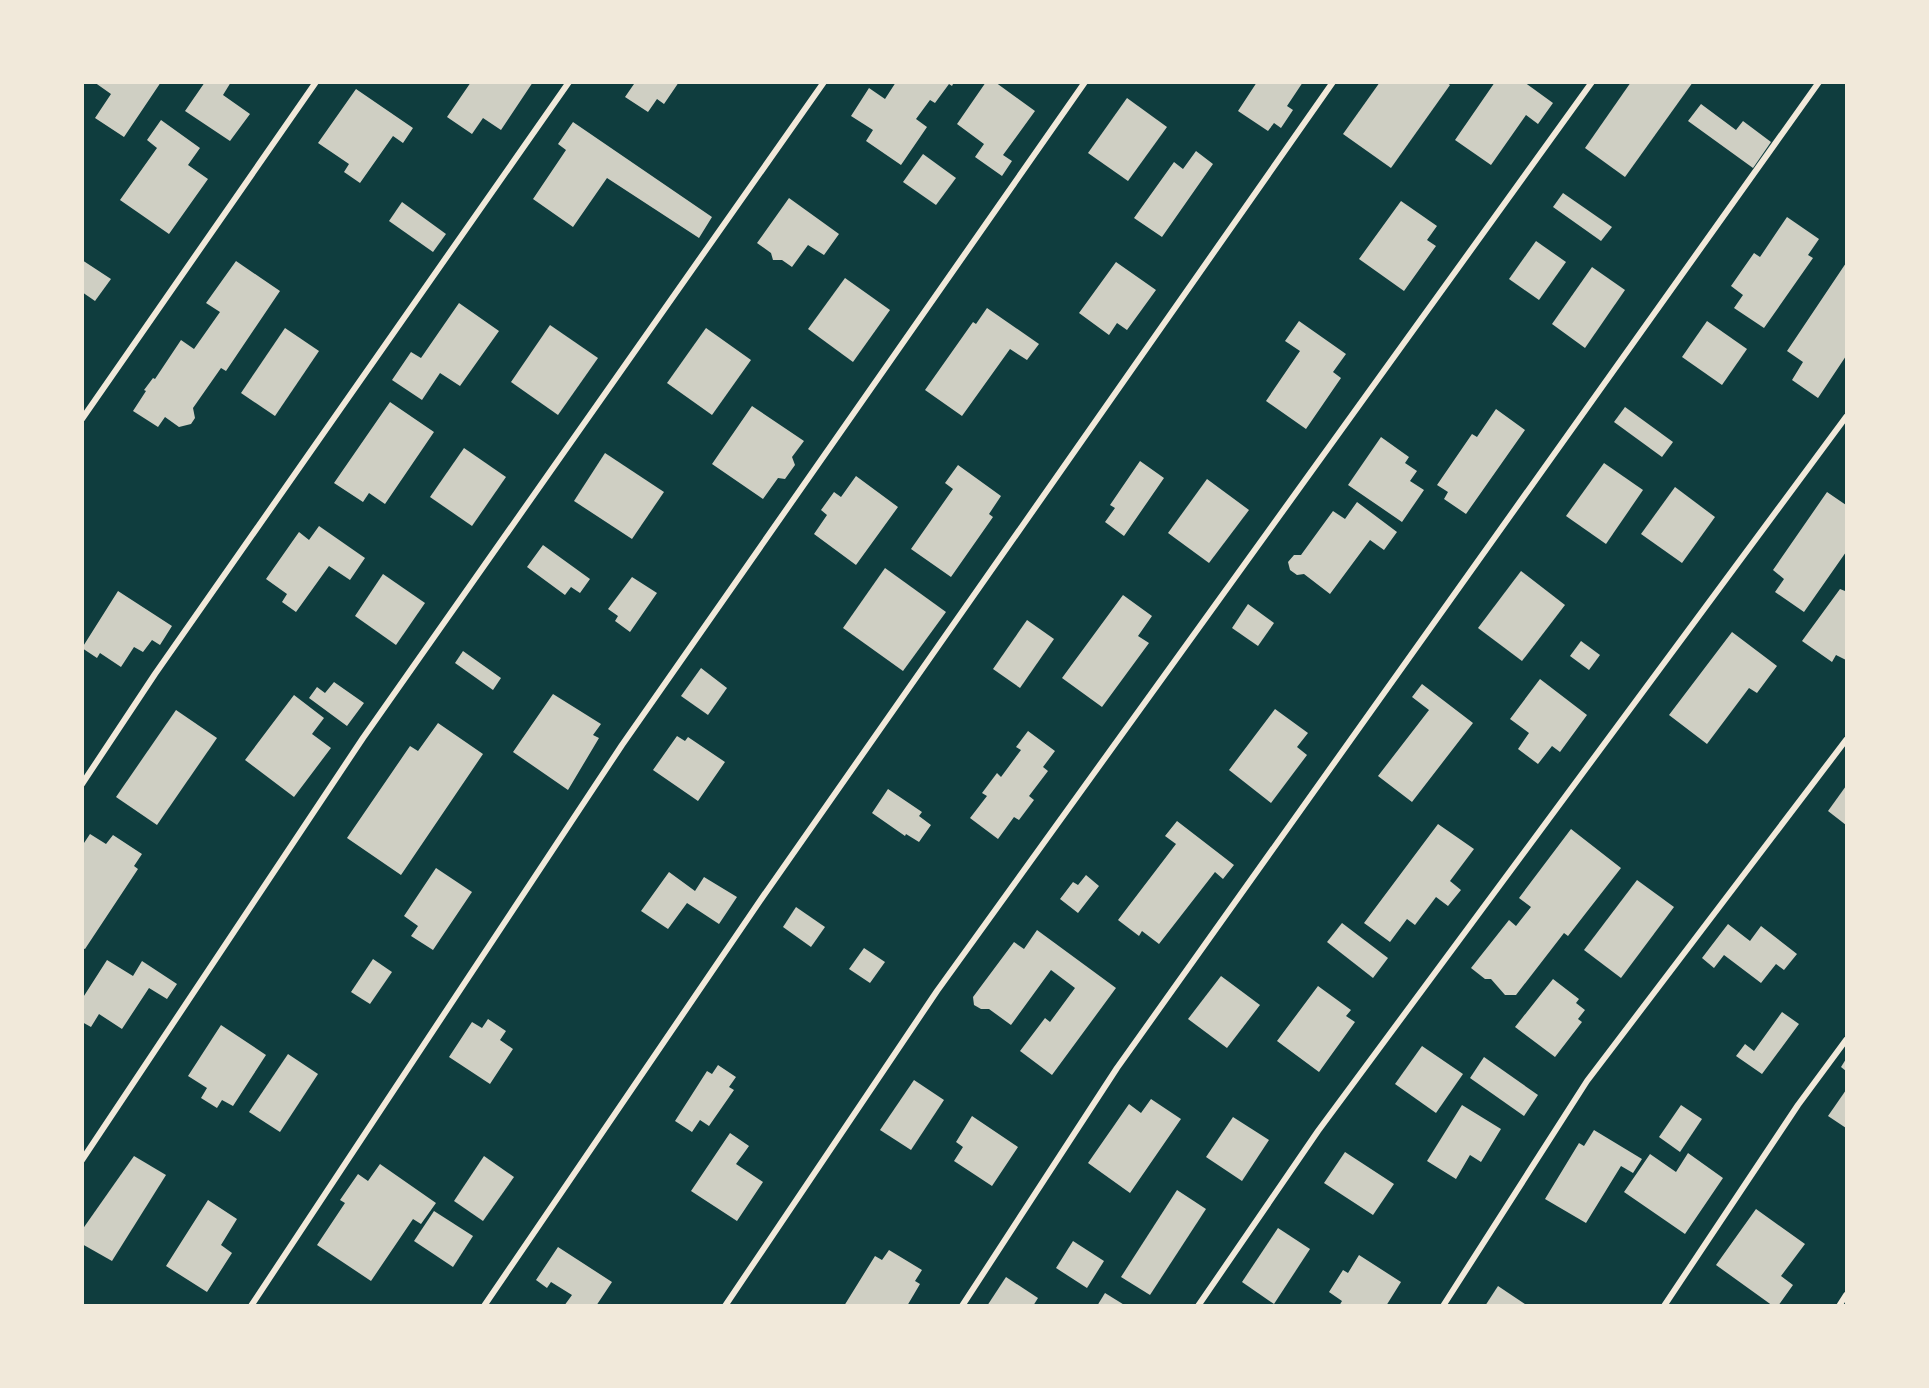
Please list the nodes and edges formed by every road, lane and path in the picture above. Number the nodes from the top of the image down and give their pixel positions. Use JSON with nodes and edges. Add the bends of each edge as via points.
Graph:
{"nodes":[{"id":1,"x":316,"y":82,"type":"edge"},
{"id":2,"x":569,"y":82,"type":"edge"},
{"id":3,"x":824,"y":82,"type":"edge"},
{"id":4,"x":1085,"y":82,"type":"edge"},
{"id":5,"x":1333,"y":82,"type":"edge"},
{"id":6,"x":1592,"y":82,"type":"edge"},
{"id":7,"x":1819,"y":82,"type":"edge"},
{"id":8,"x":1846,"y":417,"type":"edge"},
{"id":9,"x":82,"y":419,"type":"edge"},
{"id":10,"x":1846,"y":740,"type":"edge"},
{"id":11,"x":82,"y":784,"type":"edge"},
{"id":12,"x":1846,"y":1040,"type":"edge"},
{"id":13,"x":82,"y":1160,"type":"edge"},
{"id":14,"x":1846,"y":1295,"type":"edge"},
{"id":15,"x":251,"y":1305,"type":"edge"},
{"id":16,"x":484,"y":1305,"type":"edge"},
{"id":17,"x":725,"y":1305,"type":"edge"},
{"id":18,"x":962,"y":1305,"type":"edge"},
{"id":19,"x":1198,"y":1305,"type":"edge"},
{"id":20,"x":1443,"y":1305,"type":"edge"},
{"id":21,"x":1664,"y":1305,"type":"edge"},
{"id":22,"x":1839,"y":1305,"type":"edge"}],
"edges":[{"from":1,"to":9,"type":"street"},
{"from":2,"to":11,"type":"street","via":[[161,664]]},
{"from":3,"to":13,"type":"street","via":[[363,738]]},
{"from":4,"to":15,"type":"street","via":[[622,745]]},
{"from":5,"to":16,"type":"street","via":[[771,886]]},
{"from":6,"to":17,"type":"street","via":[[937,991]]},
{"from":7,"to":18,"type":"street","via":[[1118,1068]]},
{"from":8,"to":19,"type":"street","via":[[1318,1131]]},
{"from":10,"to":20,"type":"street","via":[[1587,1081]]},
{"from":12,"to":21,"type":"street"},
{"from":14,"to":22,"type":"street"}]}
